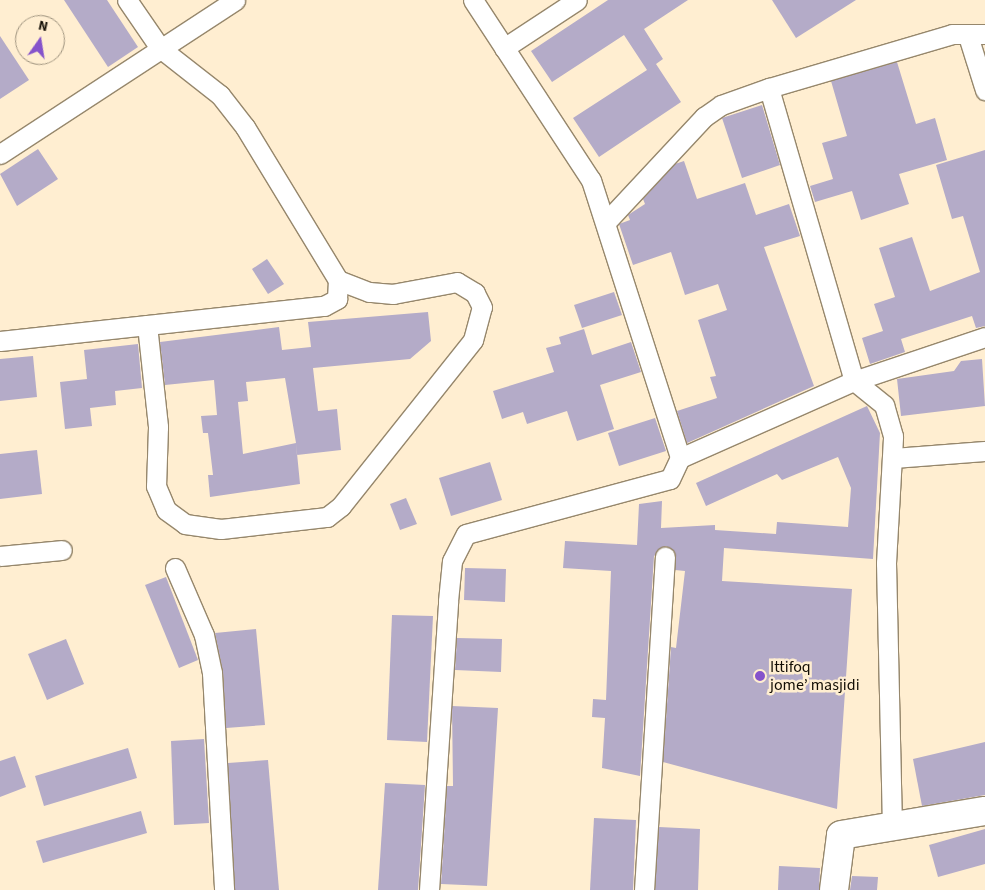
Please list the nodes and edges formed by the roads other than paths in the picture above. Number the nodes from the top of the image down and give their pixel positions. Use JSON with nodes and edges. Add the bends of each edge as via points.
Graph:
{"nodes":[{"id":1,"x":127,"y":0,"type":"edge"},
{"id":2,"x":234,"y":0,"type":"edge"},
{"id":3,"x":473,"y":0,"type":"edge"},
{"id":4,"x":577,"y":0,"type":"edge"},
{"id":5,"x":977,"y":35,"type":"edge"},
{"id":6,"x":160,"y":48,"type":"junction"},
{"id":7,"x":504,"y":48,"type":"junction"},
{"id":8,"x":769,"y":88,"type":"junction"},
{"id":9,"x":985,"y":90,"type":"edge"},
{"id":10,"x":0,"y":154,"type":"edge"},
{"id":11,"x":606,"y":222,"type":"junction"},
{"id":12,"x":338,"y":280,"type":"junction"},
{"id":13,"x":147,"y":326,"type":"junction"},
{"id":14,"x":985,"y":337,"type":"edge"},
{"id":15,"x":0,"y":341,"type":"edge"},
{"id":16,"x":854,"y":381,"type":"junction"},
{"id":17,"x":985,"y":451,"type":"edge"},
{"id":18,"x":680,"y":458,"type":"junction"},
{"id":19,"x":893,"y":458,"type":"junction"},
{"id":20,"x":62,"y":550,"type":"dead end"},
{"id":21,"x":0,"y":556,"type":"edge"},
{"id":22,"x":666,"y":557,"type":"dead end"},
{"id":23,"x":175,"y":568,"type":"dead end"},
{"id":24,"x":985,"y":811,"type":"edge"},
{"id":25,"x":892,"y":827,"type":"junction"},
{"id":26,"x":224,"y":890,"type":"edge"},
{"id":27,"x":429,"y":890,"type":"edge"},
{"id":28,"x":644,"y":890,"type":"edge"},
{"id":29,"x":834,"y":890,"type":"edge"}],
"edges":[{"from":1,"to":6,"type":"street"},
{"from":2,"to":6,"type":"street"},
{"from":3,"to":7,"type":"street"},
{"from":4,"to":7,"type":"street"},
{"from":5,"to":8,"type":"street","via":[[952,34]]},
{"from":5,"to":9,"type":"street"},
{"from":6,"to":10,"type":"street"},
{"from":6,"to":12,"type":"street","via":[[220,95],[240,121]]},
{"from":7,"to":11,"type":"street","via":[[591,180]]},
{"from":8,"to":11,"type":"street","via":[[730,101],[704,117]]},
{"from":8,"to":16,"type":"street"},
{"from":11,"to":18,"type":"street"},
{"from":12,"to":13,"type":"street","via":[[337,299],[324,306]]},
{"from":12,"to":13,"type":"street","via":[[369,292],[393,294],[457,282],[475,293],[482,307],[473,340],[341,506],[327,517],[221,529],[185,524],[166,510],[156,486],[158,427]]},
{"from":13,"to":15,"type":"street"},
{"from":14,"to":16,"type":"street"},
{"from":16,"to":18,"type":"street"},
{"from":16,"to":19,"type":"street","via":[[884,405]]},
{"from":17,"to":19,"type":"street"},
{"from":18,"to":27,"type":"street","via":[[670,479],[466,534],[452,561]]},
{"from":19,"to":25,"type":"street","via":[[886,563]]},
{"from":20,"to":21,"type":"street"},
{"from":22,"to":28,"type":"street"},
{"from":23,"to":26,"type":"street","via":[[204,635],[212,673]]},
{"from":24,"to":25,"type":"street"},
{"from":25,"to":29,"type":"street","via":[[840,835]]}]}
